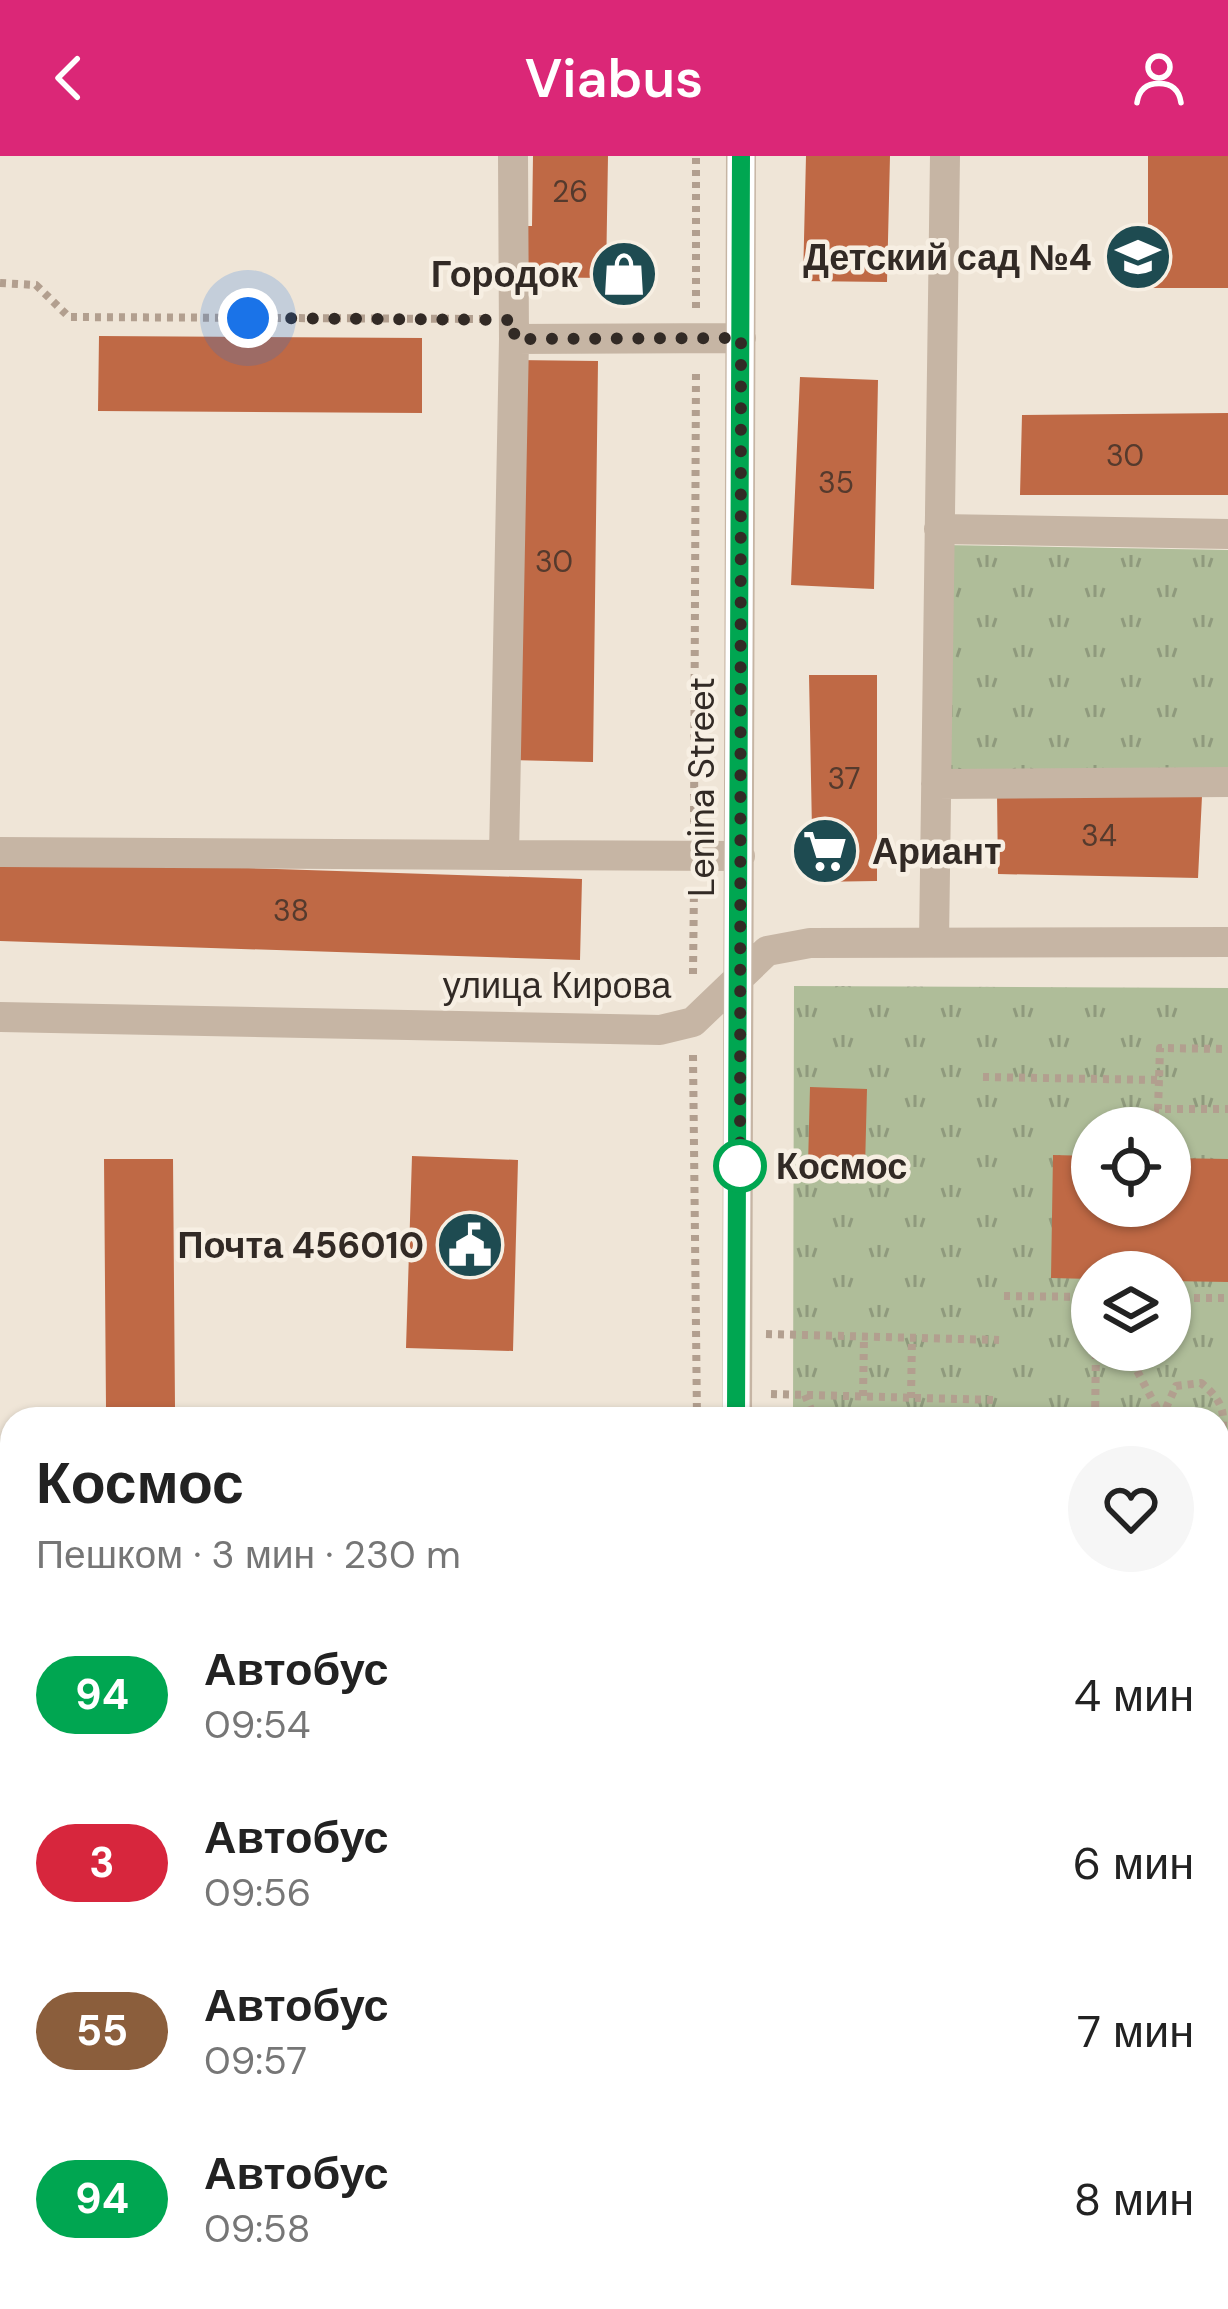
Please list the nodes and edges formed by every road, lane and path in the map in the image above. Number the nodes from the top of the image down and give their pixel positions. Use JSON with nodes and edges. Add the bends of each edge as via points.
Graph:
{"nodes":[{"id":1,"x":513,"y":156,"type":"edge"},
{"id":2,"x":696,"y":156,"type":"edge"},
{"id":3,"x":741,"y":156,"type":"edge"},
{"id":4,"x":945,"y":156,"type":"edge"},
{"id":5,"x":0,"y":283,"type":"edge"},
{"id":6,"x":696,"y":320,"type":"dead end"},
{"id":7,"x":514,"y":329,"type":"junction"},
{"id":8,"x":741,"y":338,"type":"junction"},
{"id":9,"x":696,"y":367,"type":"dead end"},
{"id":10,"x":940,"y":530,"type":"junction"},
{"id":11,"x":1228,"y":534,"type":"edge"},
{"id":12,"x":1228,"y":782,"type":"edge"},
{"id":13,"x":936,"y":784,"type":"junction"},
{"id":14,"x":694,"y":835,"type":"dead end"},
{"id":15,"x":0,"y":852,"type":"edge"},
{"id":16,"x":503,"y":855,"type":"junction"},
{"id":17,"x":740,"y":856,"type":"junction"},
{"id":18,"x":694,"y":882,"type":"dead end"},
{"id":19,"x":934,"y":942,"type":"junction"},
{"id":20,"x":1228,"y":942,"type":"edge"},
{"id":21,"x":740,"y":977,"type":"junction"},
{"id":22,"x":0,"y":1017,"type":"edge"},
{"id":23,"x":693,"y":1022,"type":"junction"},
{"id":24,"x":1228,"y":1049,"type":"edge"},
{"id":25,"x":983,"y":1077,"type":"dead end"},
{"id":26,"x":1159,"y":1079,"type":"junction"},
{"id":27,"x":1228,"y":1109,"type":"edge"},
{"id":28,"x":1004,"y":1296,"type":"dead end"},
{"id":29,"x":1071,"y":1297,"type":"edge"},
{"id":30,"x":1191,"y":1298,"type":"edge"},
{"id":31,"x":1228,"y":1298,"type":"edge"},
{"id":32,"x":764,"y":1334,"type":"dead end"},
{"id":33,"x":863,"y":1336,"type":"junction"},
{"id":34,"x":911,"y":1337,"type":"junction"},
{"id":35,"x":999,"y":1340,"type":"dead end"},
{"id":36,"x":1096,"y":1371,"type":"edge"},
{"id":37,"x":1137,"y":1371,"type":"edge"},
{"id":38,"x":763,"y":1394,"type":"dead end"},
{"id":39,"x":805,"y":1395,"type":"junction"},
{"id":40,"x":863,"y":1396,"type":"junction"},
{"id":41,"x":911,"y":1398,"type":"junction"},
{"id":42,"x":998,"y":1400,"type":"dead end"},
{"id":43,"x":697,"y":1407,"type":"edge"},
{"id":44,"x":736,"y":1407,"type":"edge"},
{"id":45,"x":810,"y":1407,"type":"edge"},
{"id":46,"x":1095,"y":1407,"type":"edge"},
{"id":47,"x":1155,"y":1407,"type":"edge"},
{"id":48,"x":1165,"y":1407,"type":"edge"},
{"id":49,"x":1222,"y":1407,"type":"edge"}],
"edges":[{"from":1,"to":7,"type":"street"},
{"from":2,"to":6,"type":"path"},
{"from":3,"to":8,"type":"street","name":"Lenina Street"},
{"from":4,"to":10,"type":"street"},
{"from":5,"to":7,"type":"path","via":[[36,285],[69,317]]},
{"from":7,"to":8,"type":"street"},
{"from":7,"to":16,"type":"street"},
{"from":8,"to":17,"type":"street","name":"Lenina Street"},
{"from":9,"to":14,"type":"path"},
{"from":10,"to":11,"type":"street"},
{"from":10,"to":13,"type":"street"},
{"from":12,"to":13,"type":"street"},
{"from":13,"to":19,"type":"street"},
{"from":15,"to":16,"type":"street"},
{"from":16,"to":17,"type":"street"},
{"from":17,"to":21,"type":"street","name":"Lenina Street"},
{"from":18,"to":23,"type":"path"},
{"from":19,"to":20,"type":"street","name":"улица Кирова"},
{"from":19,"to":21,"type":"street","name":"улица Кирова","via":[[810,943],[767,951]]},
{"from":21,"to":23,"type":"street","name":"улица Кирова"},
{"from":21,"to":44,"type":"street","name":"Lenina Street"},
{"from":22,"to":23,"type":"street","name":"улица Кирова","via":[[660,1030]]},
{"from":23,"to":43,"type":"path"},
{"from":24,"to":26,"type":"path","via":[[1160,1048]]},
{"from":25,"to":26,"type":"path"},
{"from":26,"to":27,"type":"path","via":[[1158,1108]]},
{"from":28,"to":29,"type":"path"},
{"from":30,"to":31,"type":"path"},
{"from":32,"to":33,"type":"path"},
{"from":33,"to":34,"type":"path"},
{"from":33,"to":40,"type":"path"},
{"from":34,"to":35,"type":"path"},
{"from":34,"to":41,"type":"path"},
{"from":36,"to":46,"type":"path"},
{"from":37,"to":47,"type":"path"},
{"from":38,"to":39,"type":"path"},
{"from":39,"to":40,"type":"path"},
{"from":39,"to":45,"type":"path"},
{"from":40,"to":41,"type":"path"},
{"from":41,"to":42,"type":"path"},
{"from":48,"to":49,"type":"path","via":[[1176,1386],[1201,1383]]}]}
